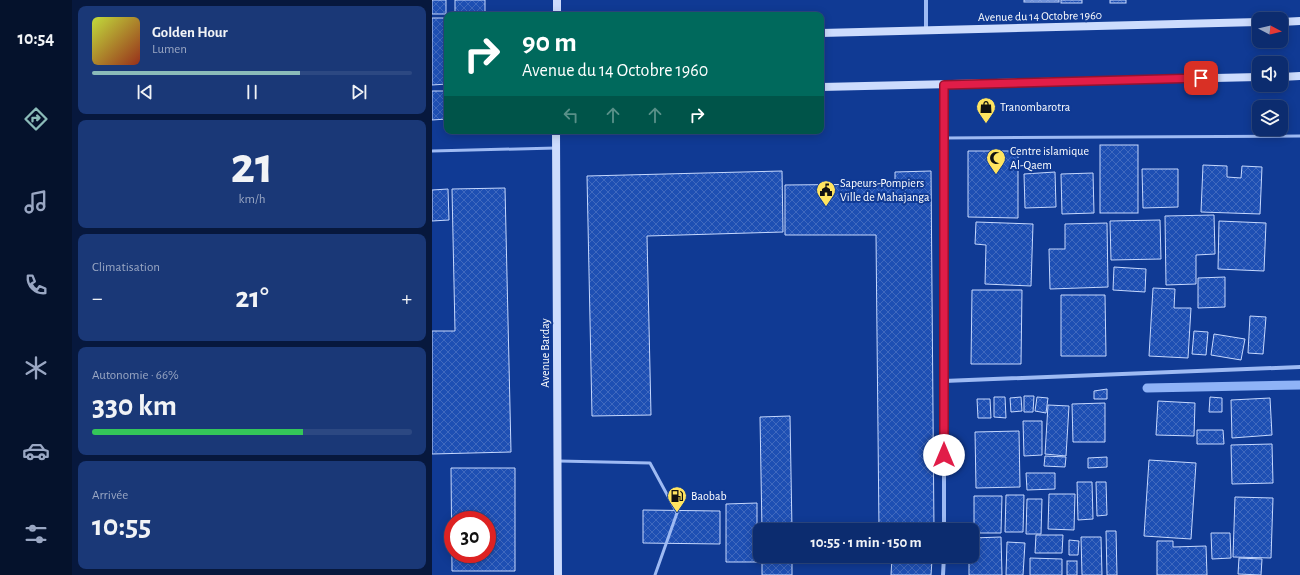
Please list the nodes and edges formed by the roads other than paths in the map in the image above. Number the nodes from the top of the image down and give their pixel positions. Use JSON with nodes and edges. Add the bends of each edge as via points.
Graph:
{"nodes":[{"id":1,"x":557,"y":0,"type":"edge"},
{"id":2,"x":926,"y":0,"type":"edge"},
{"id":3,"x":557,"y":12,"type":"edge"},
{"id":4,"x":1300,"y":21,"type":"edge"},
{"id":5,"x":1252,"y":22,"type":"edge"},
{"id":6,"x":1288,"y":22,"type":"edge"},
{"id":7,"x":926,"y":30,"type":"junction"},
{"id":8,"x":824,"y":33,"type":"edge"},
{"id":9,"x":1300,"y":76,"type":"edge"},
{"id":10,"x":1252,"y":77,"type":"edge"},
{"id":11,"x":1288,"y":77,"type":"edge"},
{"id":12,"x":944,"y":85,"type":"junction"},
{"id":13,"x":824,"y":87,"type":"edge"},
{"id":14,"x":556,"y":134,"type":"edge"},
{"id":15,"x":1300,"y":136,"type":"edge"},
{"id":16,"x":944,"y":138,"type":"junction"},
{"id":17,"x":556,"y":148,"type":"junction"},
{"id":18,"x":432,"y":151,"type":"edge"},
{"id":19,"x":1300,"y":367,"type":"edge"},
{"id":20,"x":944,"y":380,"type":"junction"},
{"id":21,"x":557,"y":461,"type":"junction"},
{"id":22,"x":944,"y":523,"type":"edge"},
{"id":23,"x":944,"y":563,"type":"edge"},
{"id":24,"x":558,"y":575,"type":"edge"},
{"id":25,"x":655,"y":575,"type":"edge"},
{"id":26,"x":943,"y":575,"type":"edge"}],
"edges":[{"from":1,"to":3,"type":"main road"},
{"from":2,"to":7,"type":"street"},
{"from":4,"to":6,"type":"main road"},
{"from":5,"to":7,"type":"main road","name":"Avenue du 14 Octobre 1960"},
{"from":7,"to":8,"type":"main road","name":"Avenue du 14 Octobre 1960"},
{"from":9,"to":11,"type":"main road"},
{"from":10,"to":12,"type":"main road"},
{"from":12,"to":13,"type":"main road"},
{"from":12,"to":16,"type":"street"},
{"from":14,"to":17,"type":"main road","name":"Avenue Barday"},
{"from":15,"to":16,"type":"lane"},
{"from":16,"to":20,"type":"street"},
{"from":17,"to":18,"type":"lane"},
{"from":17,"to":21,"type":"main road","name":"Avenue Barday"},
{"from":19,"to":20,"type":"street"},
{"from":20,"to":22,"type":"street"},
{"from":21,"to":24,"type":"main road","name":"Avenue Barday"},
{"from":21,"to":25,"type":"lane","via":[[650,463],[677,513]]},
{"from":23,"to":26,"type":"street"}]}
